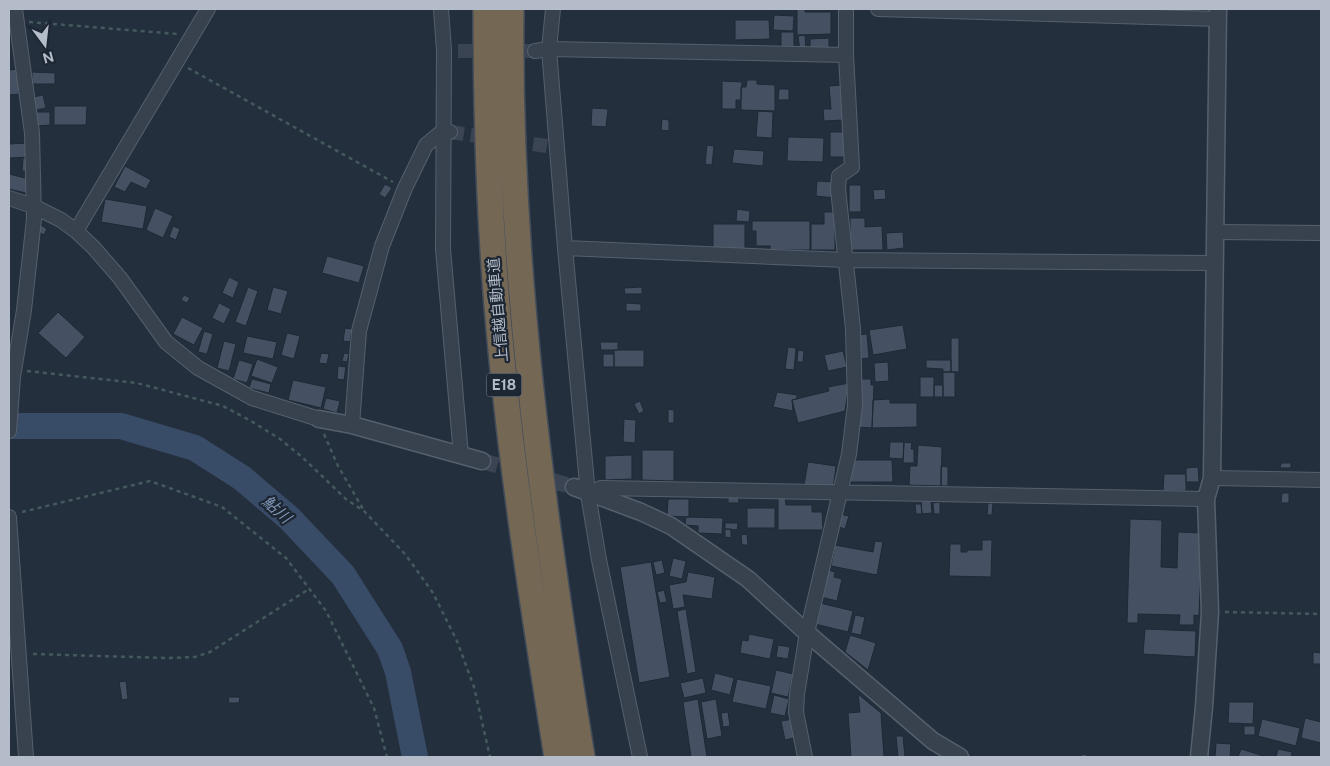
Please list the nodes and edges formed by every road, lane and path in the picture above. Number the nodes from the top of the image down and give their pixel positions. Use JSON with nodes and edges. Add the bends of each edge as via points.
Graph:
{"nodes":[{"id":1,"x":208,"y":9,"type":"edge"},
{"id":2,"x":441,"y":9,"type":"edge"},
{"id":3,"x":486,"y":9,"type":"edge"},
{"id":4,"x":511,"y":9,"type":"edge"},
{"id":5,"x":553,"y":9,"type":"edge"},
{"id":6,"x":846,"y":9,"type":"edge"},
{"id":7,"x":878,"y":9,"type":"edge"},
{"id":8,"x":1218,"y":14,"type":"edge"},
{"id":9,"x":15,"y":15,"type":"edge"},
{"id":10,"x":192,"y":35,"type":"junction"},
{"id":11,"x":549,"y":49,"type":"junction"},
{"id":12,"x":534,"y":51,"type":"tunnel mouth"},
{"id":13,"x":846,"y":55,"type":"junction"},
{"id":14,"x":177,"y":62,"type":"junction"},
{"id":15,"x":447,"y":132,"type":"junction"},
{"id":16,"x":405,"y":188,"type":"junction"},
{"id":17,"x":9,"y":198,"type":"edge"},
{"id":18,"x":33,"y":206,"type":"junction"},
{"id":19,"x":76,"y":231,"type":"junction"},
{"id":20,"x":1216,"y":232,"type":"junction"},
{"id":21,"x":1321,"y":233,"type":"edge"},
{"id":22,"x":565,"y":248,"type":"junction"},
{"id":23,"x":846,"y":260,"type":"junction"},
{"id":24,"x":1215,"y":263,"type":"junction"},
{"id":25,"x":14,"y":374,"type":"junction"},
{"id":26,"x":319,"y":418,"type":"junction"},
{"id":27,"x":352,"y":425,"type":"junction"},
{"id":28,"x":9,"y":431,"type":"edge"},
{"id":29,"x":461,"y":455,"type":"junction"},
{"id":30,"x":482,"y":461,"type":"tunnel mouth"},
{"id":31,"x":1212,"y":478,"type":"junction"},
{"id":32,"x":1321,"y":480,"type":"edge"},
{"id":33,"x":581,"y":490,"type":"junction"},
{"id":34,"x":841,"y":491,"type":"junction"},
{"id":35,"x":1206,"y":499,"type":"junction"},
{"id":36,"x":364,"y":511,"type":"junction"},
{"id":37,"x":13,"y":515,"type":"edge"},
{"id":38,"x":309,"y":589,"type":"junction"},
{"id":39,"x":1210,"y":612,"type":"junction"},
{"id":40,"x":1321,"y":614,"type":"edge"},
{"id":41,"x":807,"y":634,"type":"junction"},
{"id":42,"x":19,"y":654,"type":"junction"},
{"id":43,"x":26,"y":757,"type":"edge"},
{"id":44,"x":387,"y":757,"type":"edge"},
{"id":45,"x":490,"y":757,"type":"edge"},
{"id":46,"x":557,"y":757,"type":"edge"},
{"id":47,"x":582,"y":757,"type":"edge"},
{"id":48,"x":640,"y":757,"type":"edge"},
{"id":49,"x":805,"y":757,"type":"edge"},
{"id":50,"x":960,"y":757,"type":"edge"},
{"id":51,"x":1199,"y":757,"type":"edge"}],
"edges":[{"from":1,"to":10,"type":"street"},
{"from":2,"to":15,"type":"street","via":[[451,50]]},
{"from":3,"to":46,"type":"highway","name":"上信越自動車道","number":"E18","via":[[490,207],[501,358],[532,598]]},
{"from":4,"to":47,"type":"highway","name":"上信越自動車道","number":"E18","via":[[516,197],[527,355],[546,520]]},
{"from":5,"to":11,"type":"street"},
{"from":6,"to":13,"type":"street"},
{"from":7,"to":8,"type":"street"},
{"from":8,"to":20,"type":"street"},
{"from":9,"to":10,"type":"path"},
{"from":9,"to":18,"type":"street","via":[[32,133]]},
{"from":10,"to":14,"type":"street"},
{"from":11,"to":12,"type":"street"},
{"from":11,"to":13,"type":"street"},
{"from":11,"to":22,"type":"street","via":[[552,146]]},
{"from":13,"to":23,"type":"street","via":[[852,167],[839,176],[838,189]]},
{"from":14,"to":16,"type":"path"},
{"from":14,"to":19,"type":"street"},
{"from":15,"to":16,"type":"street","via":[[426,146]]},
{"from":15,"to":29,"type":"street","via":[[443,249]]},
{"from":16,"to":27,"type":"street","via":[[382,246],[359,331]]},
{"from":17,"to":18,"type":"street"},
{"from":18,"to":19,"type":"street"},
{"from":18,"to":25,"type":"street"},
{"from":19,"to":26,"type":"street","via":[[120,278],[166,342],[198,368],[252,398]]},
{"from":20,"to":21,"type":"street"},
{"from":20,"to":24,"type":"street"},
{"from":22,"to":23,"type":"street"},
{"from":22,"to":33,"type":"street"},
{"from":23,"to":24,"type":"street"},
{"from":23,"to":34,"type":"street","via":[[853,329],[855,405]]},
{"from":24,"to":31,"type":"street"},
{"from":25,"to":28,"type":"street"},
{"from":25,"to":36,"type":"path","via":[[137,383],[223,406],[280,439],[347,500]]},
{"from":26,"to":27,"type":"street"},
{"from":26,"to":36,"type":"path","via":[[338,466]]},
{"from":27,"to":29,"type":"street"},
{"from":29,"to":30,"type":"street"},
{"from":31,"to":32,"type":"street"},
{"from":31,"to":35,"type":"street"},
{"from":33,"to":34,"type":"street"},
{"from":33,"to":41,"type":"street","via":[[671,526],[748,579]]},
{"from":33,"to":48,"type":"street","via":[[600,560]]},
{"from":34,"to":35,"type":"street"},
{"from":34,"to":41,"type":"street"},
{"from":35,"to":39,"type":"street"},
{"from":36,"to":45,"type":"path","via":[[405,554],[433,593],[474,687]]},
{"from":37,"to":38,"type":"path","via":[[150,481],[222,506],[286,558]]},
{"from":37,"to":42,"type":"street"},
{"from":38,"to":42,"type":"path","via":[[210,652],[195,657]]},
{"from":38,"to":44,"type":"path","via":[[326,611],[374,708]]},
{"from":39,"to":40,"type":"path"},
{"from":39,"to":51,"type":"street"},
{"from":41,"to":49,"type":"street","via":[[796,712]]},
{"from":41,"to":50,"type":"street","via":[[933,741]]},
{"from":42,"to":43,"type":"street"}]}
